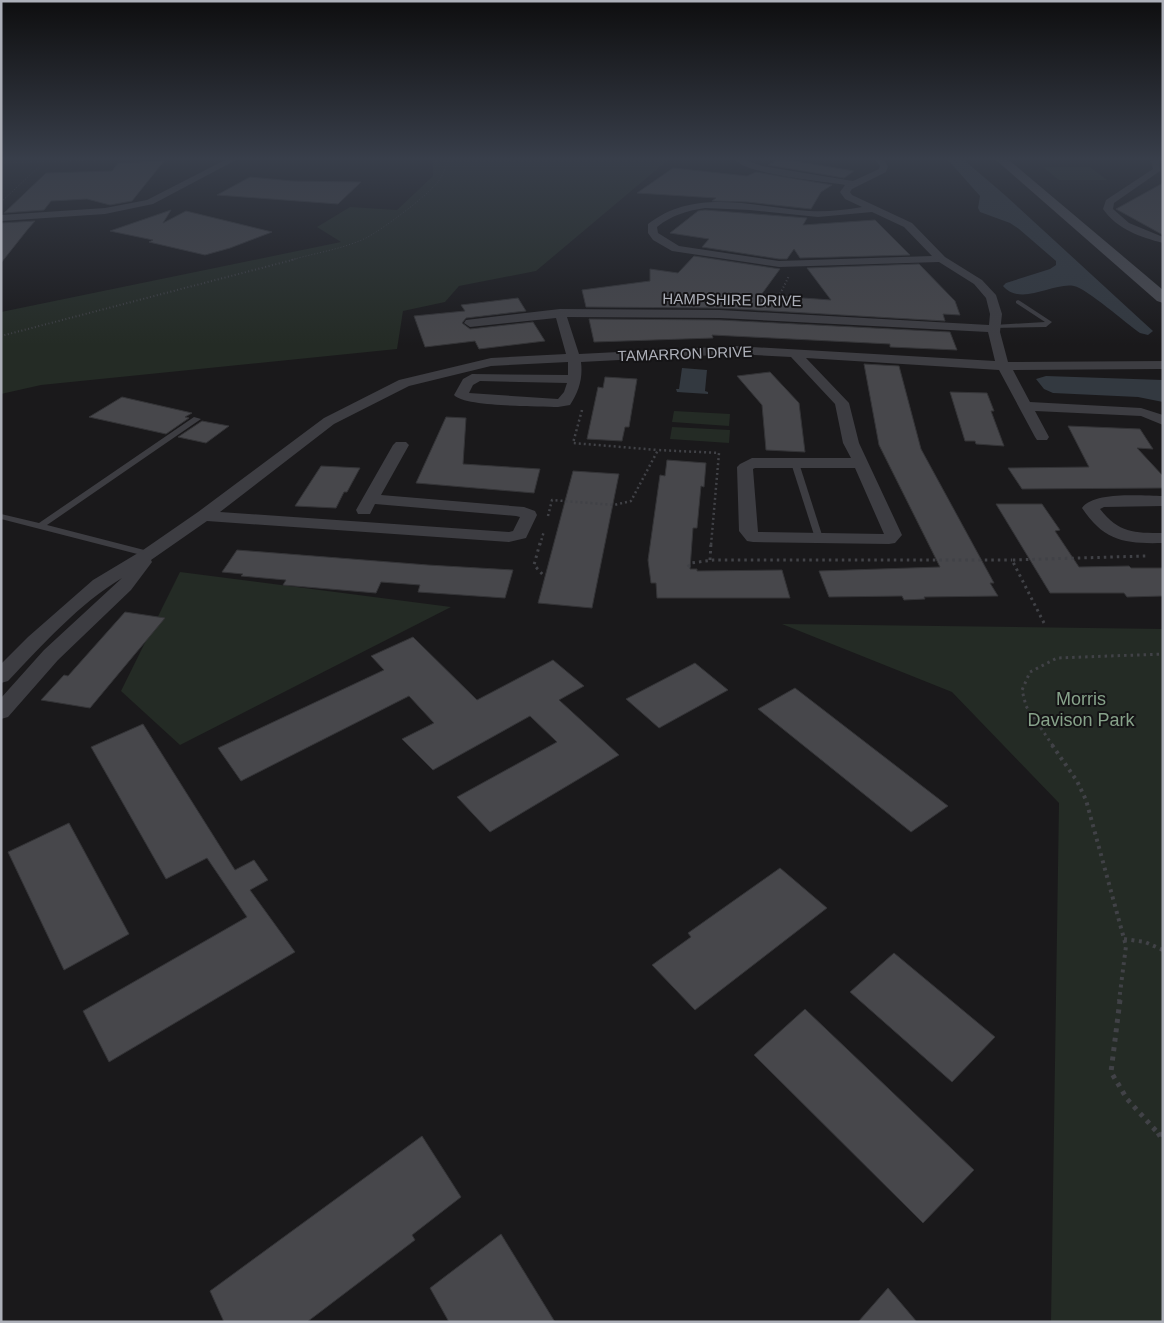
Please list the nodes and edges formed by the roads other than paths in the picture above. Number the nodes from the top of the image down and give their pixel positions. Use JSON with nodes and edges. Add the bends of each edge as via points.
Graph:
{"nodes":[{"id":1,"x":656,"y":222,"type":"edge"},
{"id":2,"x":900,"y":222,"type":"edge"},
{"id":3,"x":1074,"y":222,"type":"edge"},
{"id":4,"x":1120,"y":222,"type":"edge"},
{"id":5,"x":1163,"y":240,"type":"edge"},
{"id":6,"x":941,"y":259,"type":"junction"},
{"id":7,"x":1163,"y":298,"type":"edge"},
{"id":8,"x":1018,"y":302,"type":"dead end"},
{"id":9,"x":560,"y":314,"type":"junction"},
{"id":10,"x":470,"y":323,"type":"dead end"},
{"id":11,"x":994,"y":328,"type":"junction"},
{"id":12,"x":794,"y":353,"type":"junction"},
{"id":13,"x":575,"y":357,"type":"junction"},
{"id":14,"x":1160,"y":364,"type":"edge"},
{"id":15,"x":1004,"y":366,"type":"junction"},
{"id":16,"x":574,"y":379,"type":"junction"},
{"id":17,"x":1026,"y":406,"type":"junction"},
{"id":18,"x":197,"y":419,"type":"dead end"},
{"id":19,"x":1163,"y":421,"type":"edge"},
{"id":20,"x":1042,"y":437,"type":"dead end"},
{"id":21,"x":400,"y":444,"type":"dead end"},
{"id":22,"x":795,"y":463,"type":"junction"},
{"id":23,"x":861,"y":463,"type":"junction"},
{"id":24,"x":369,"y":500,"type":"junction"},
{"id":25,"x":1163,"y":501,"type":"edge"},
{"id":26,"x":1,"y":516,"type":"edge"},
{"id":27,"x":204,"y":516,"type":"junction"},
{"id":28,"x":356,"y":525,"type":"junction"},
{"id":29,"x":40,"y":526,"type":"junction"},
{"id":30,"x":819,"y":538,"type":"junction"},
{"id":31,"x":1163,"y":538,"type":"edge"},
{"id":32,"x":149,"y":554,"type":"junction"},
{"id":33,"x":1,"y":676,"type":"edge"},
{"id":34,"x":1,"y":712,"type":"edge"}],
"edges":[{"from":1,"to":6,"type":"street","via":[[652,226],[653,233],[676,249],[789,265]]},
{"from":2,"to":6,"type":"street","via":[[908,225]]},
{"from":3,"to":7,"type":"street"},
{"from":4,"to":5,"type":"street"},
{"from":6,"to":11,"type":"street","via":[[978,282],[992,297],[996,314]]},
{"from":8,"to":11,"type":"lane","via":[[1049,322],[1037,326]]},
{"from":9,"to":10,"type":"street","name":"HAMPSHIRE DRIVE"},
{"from":9,"to":11,"type":"street","name":"HAMPSHIRE DRIVE","via":[[720,314]]},
{"from":9,"to":13,"type":"street"},
{"from":11,"to":15,"type":"street"},
{"from":12,"to":13,"type":"street","name":"TAMARRON DRIVE","via":[[735,350]]},
{"from":12,"to":15,"type":"street","name":"TAMARRON DRIVE"},
{"from":12,"to":23,"type":"street","via":[[842,403],[851,443]]},
{"from":13,"to":16,"type":"street"},
{"from":13,"to":27,"type":"street","name":"TAMARRON DRIVE","via":[[491,362],[404,383],[329,421]]},
{"from":14,"to":15,"type":"street","name":"TAMARRON DRIVE"},
{"from":15,"to":17,"type":"street"},
{"from":16,"to":16,"type":"street","via":[[567,400],[558,403],[473,399],[461,395],[468,382],[477,377]]},
{"from":17,"to":19,"type":"street","via":[[1141,412]]},
{"from":17,"to":20,"type":"street"},
{"from":18,"to":29,"type":"lane"},
{"from":21,"to":24,"type":"street"},
{"from":22,"to":23,"type":"street"},
{"from":22,"to":30,"type":"lane"},
{"from":22,"to":30,"type":"street","via":[[752,463],[745,467],[748,531],[759,538]]},
{"from":23,"to":30,"type":"street","via":[[893,535],[889,539]]},
{"from":24,"to":28,"type":"street"},
{"from":24,"to":28,"type":"street","via":[[529,514],[520,534],[509,536]]},
{"from":25,"to":31,"type":"street","via":[[1100,502],[1090,508],[1100,523],[1117,535],[1133,539]]},
{"from":26,"to":29,"type":"lane"},
{"from":27,"to":28,"type":"street"},
{"from":27,"to":32,"type":"street","name":"TAMARRON DRIVE"},
{"from":29,"to":32,"type":"lane"},
{"from":32,"to":33,"type":"street","via":[[99,584]]},
{"from":32,"to":34,"type":"street","via":[[125,586],[51,655]]}]}
